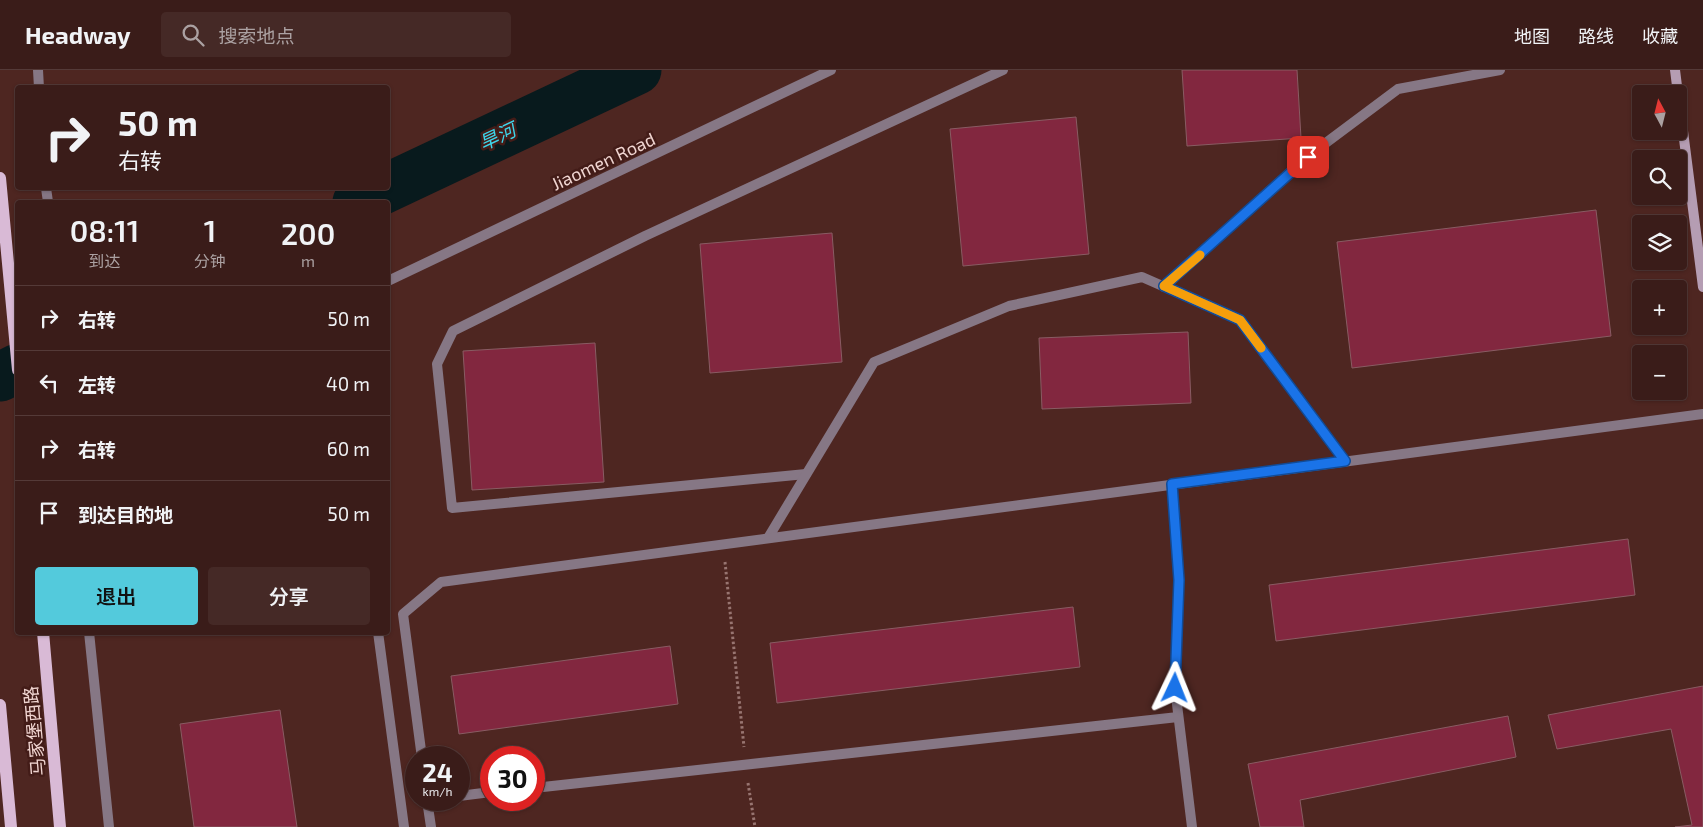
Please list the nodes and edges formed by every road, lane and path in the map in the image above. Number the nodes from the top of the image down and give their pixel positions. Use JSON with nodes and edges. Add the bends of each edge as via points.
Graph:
{"nodes":[{"id":1,"x":38,"y":70,"type":"edge"},
{"id":2,"x":832,"y":70,"type":"edge"},
{"id":3,"x":1003,"y":70,"type":"edge"},
{"id":4,"x":1500,"y":70,"type":"edge"},
{"id":5,"x":1675,"y":70,"type":"edge"},
{"id":6,"x":39,"y":85,"type":"edge"},
{"id":7,"x":1677,"y":85,"type":"edge"},
{"id":8,"x":1684,"y":140,"type":"edge"},
{"id":9,"x":0,"y":178,"type":"edge"},
{"id":10,"x":390,"y":280,"type":"edge"},
{"id":11,"x":1164,"y":286,"type":"junction"},
{"id":12,"x":1703,"y":287,"type":"edge"},
{"id":13,"x":15,"y":345,"type":"edge"},
{"id":14,"x":1703,"y":414,"type":"edge"},
{"id":15,"x":1345,"y":461,"type":"junction"},
{"id":16,"x":806,"y":474,"type":"junction"},
{"id":17,"x":1172,"y":484,"type":"junction"},
{"id":18,"x":768,"y":538,"type":"junction"},
{"id":19,"x":724,"y":544,"type":"junction"},
{"id":20,"x":43,"y":635,"type":"edge"},
{"id":21,"x":88,"y":635,"type":"edge"},
{"id":22,"x":378,"y":635,"type":"edge"},
{"id":23,"x":0,"y":705,"type":"edge"},
{"id":24,"x":1178,"y":716,"type":"junction"},
{"id":25,"x":420,"y":746,"type":"edge"},
{"id":26,"x":745,"y":764,"type":"junction"},
{"id":27,"x":545,"y":787,"type":"edge"},
{"id":28,"x":429,"y":811,"type":"edge"},
{"id":29,"x":11,"y":827,"type":"edge"},
{"id":30,"x":60,"y":827,"type":"edge"},
{"id":31,"x":109,"y":827,"type":"edge"},
{"id":32,"x":404,"y":827,"type":"edge"},
{"id":33,"x":431,"y":827,"type":"edge"},
{"id":34,"x":755,"y":827,"type":"edge"},
{"id":35,"x":1192,"y":827,"type":"edge"}],
"edges":[{"from":1,"to":6,"type":"street"},
{"from":2,"to":10,"type":"street","name":"Jiaomen Road"},
{"from":3,"to":16,"type":"street","via":[[645,236],[453,331],[437,364],[452,508]]},
{"from":4,"to":11,"type":"street","via":[[1398,89],[1308,157]]},
{"from":5,"to":7,"type":"main road"},
{"from":8,"to":12,"type":"main road"},
{"from":9,"to":13,"type":"main road"},
{"from":11,"to":15,"type":"street","via":[[1240,320]]},
{"from":11,"to":16,"type":"street","via":[[1142,277],[1009,306],[874,362]]},
{"from":14,"to":15,"type":"street"},
{"from":15,"to":17,"type":"street"},
{"from":16,"to":18,"type":"street"},
{"from":17,"to":18,"type":"street"},
{"from":17,"to":24,"type":"street","via":[[1179,580],[1175,688]]},
{"from":18,"to":19,"type":"street"},
{"from":19,"to":25,"type":"street","via":[[441,582],[403,614]]},
{"from":19,"to":26,"type":"path"},
{"from":20,"to":30,"type":"main road","name":"马家堡西路"},
{"from":21,"to":31,"type":"street"},
{"from":22,"to":32,"type":"street"},
{"from":23,"to":29,"type":"main road"},
{"from":24,"to":26,"type":"street"},
{"from":24,"to":35,"type":"street"},
{"from":26,"to":27,"type":"street"},
{"from":26,"to":34,"type":"path"},
{"from":28,"to":33,"type":"street"}]}
